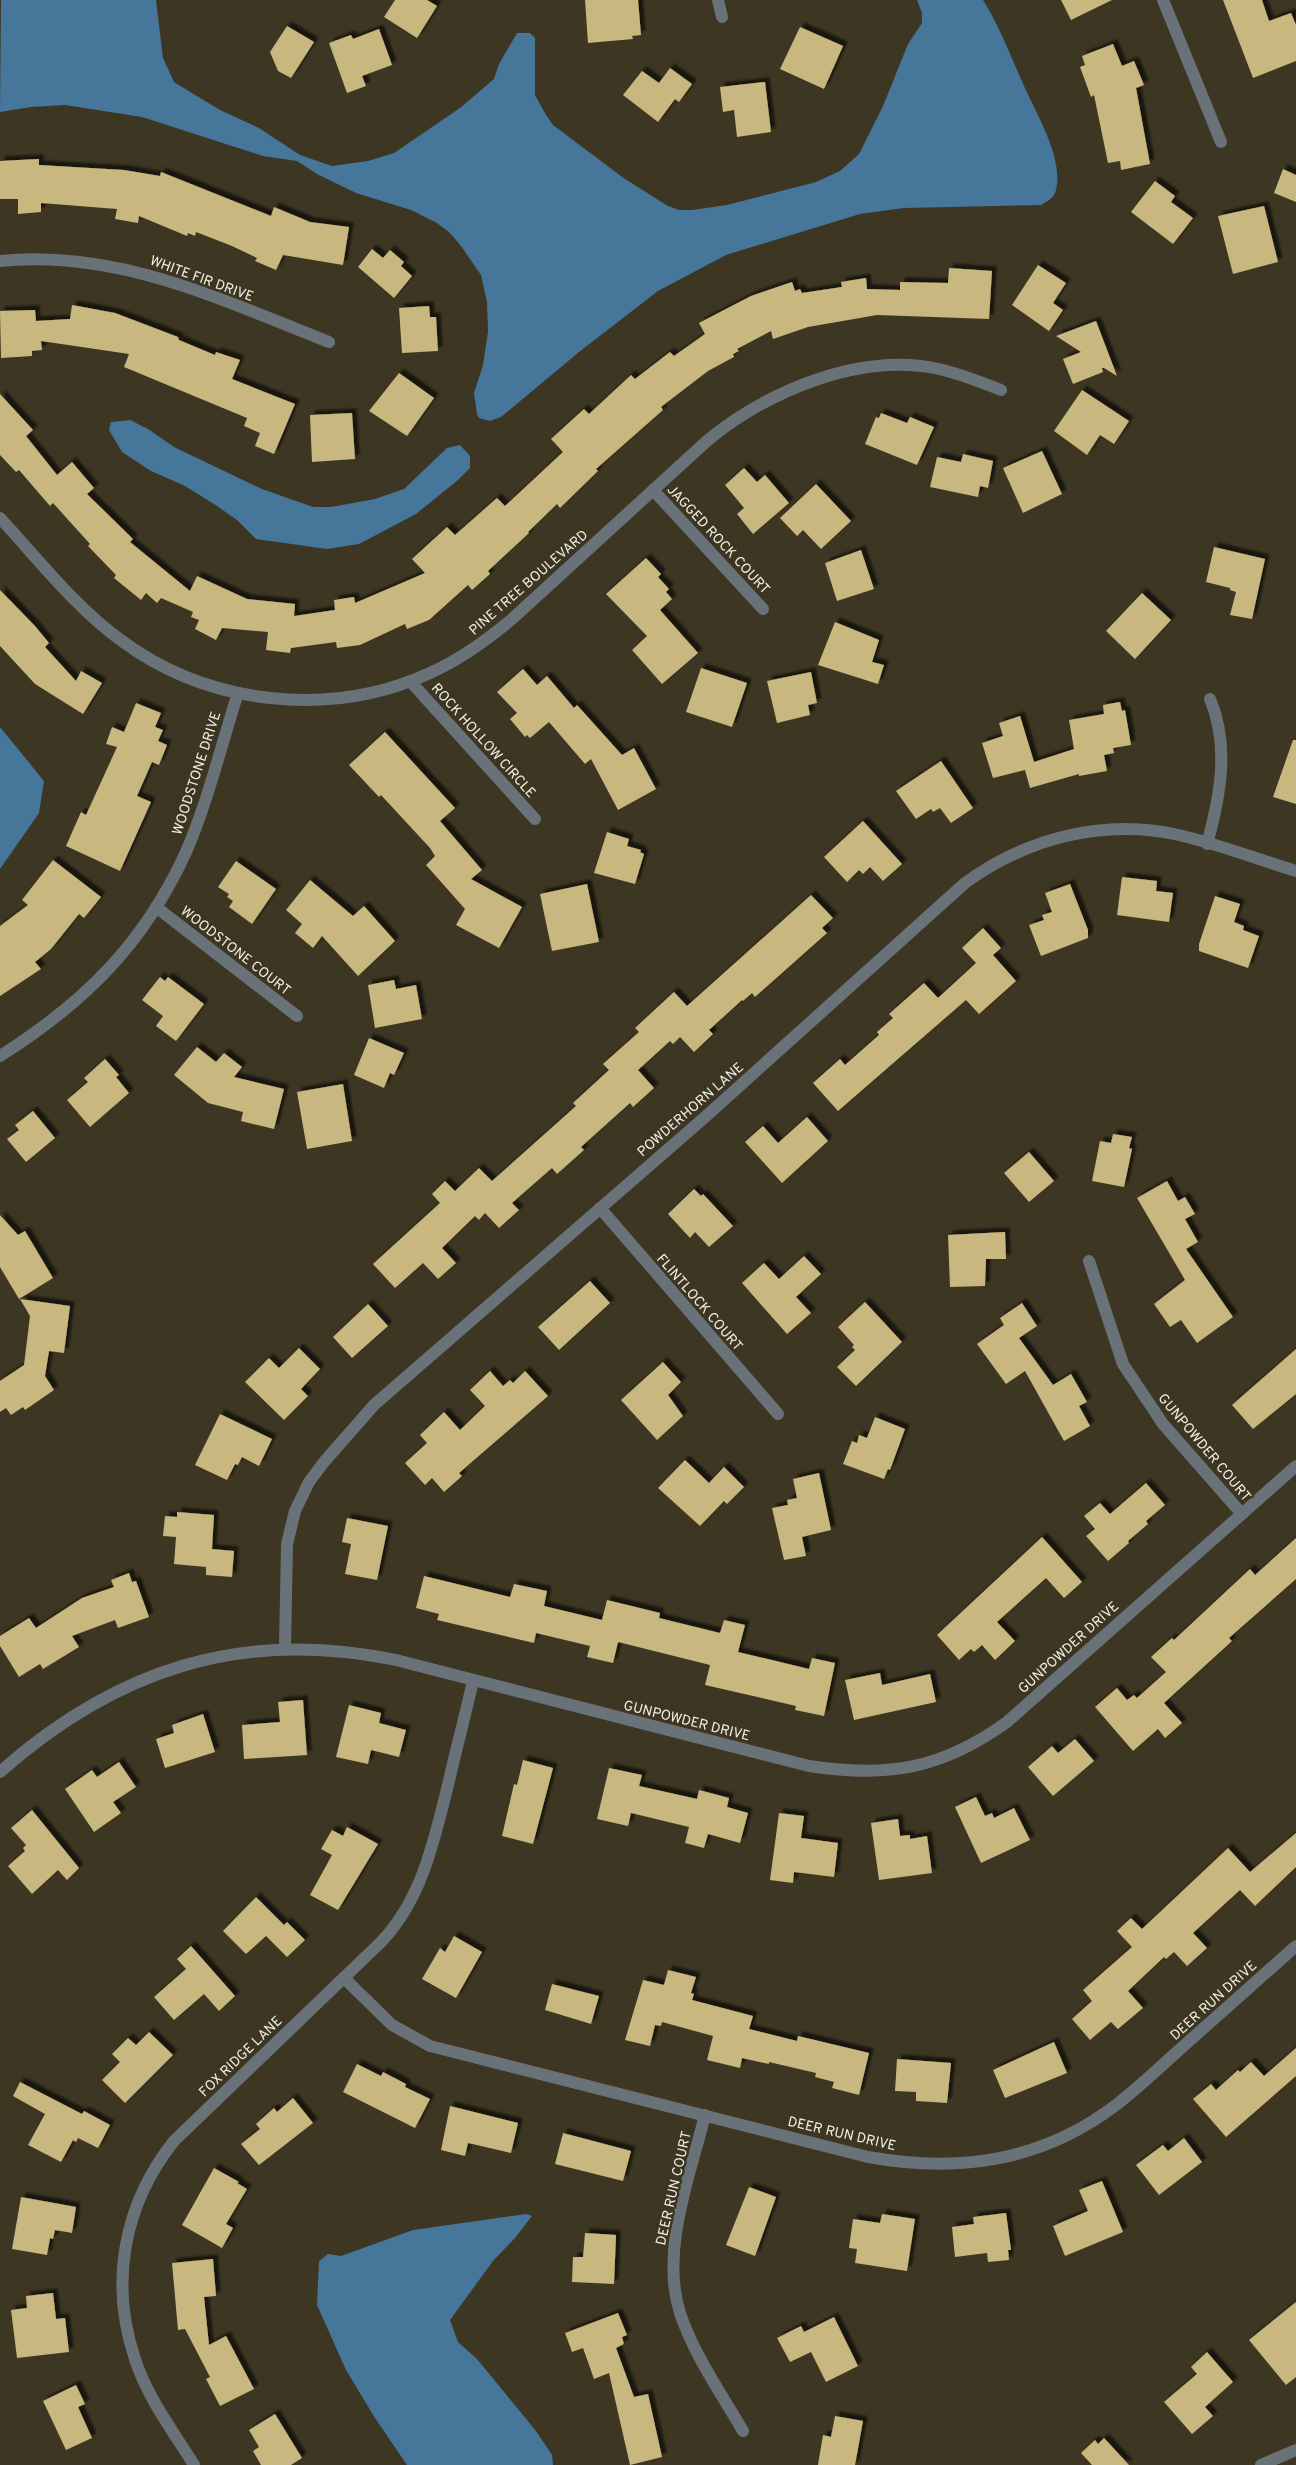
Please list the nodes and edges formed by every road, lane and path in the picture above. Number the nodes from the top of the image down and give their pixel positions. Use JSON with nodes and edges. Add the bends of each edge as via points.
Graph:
{"nodes":[{"id":1,"x":718,"y":0,"type":"edge"},
{"id":2,"x":1163,"y":0,"type":"edge"},
{"id":3,"x":722,"y":17,"type":"dead end"},
{"id":4,"x":1221,"y":142,"type":"dead end"},
{"id":5,"x":0,"y":261,"type":"edge"},
{"id":6,"x":329,"y":342,"type":"dead end"},
{"id":7,"x":1001,"y":390,"type":"dead end"},
{"id":8,"x":653,"y":490,"type":"junction"},
{"id":9,"x":0,"y":518,"type":"edge"},
{"id":10,"x":762,"y":609,"type":"dead end"},
{"id":11,"x":410,"y":681,"type":"junction"},
{"id":12,"x":238,"y":693,"type":"junction"},
{"id":13,"x":1210,"y":699,"type":"dead end"},
{"id":14,"x":535,"y":819,"type":"dead end"},
{"id":15,"x":1207,"y":844,"type":"junction"},
{"id":16,"x":1296,"y":871,"type":"edge"},
{"id":17,"x":156,"y":907,"type":"junction"},
{"id":18,"x":298,"y":1016,"type":"dead end"},
{"id":19,"x":0,"y":1056,"type":"edge"},
{"id":20,"x":600,"y":1208,"type":"junction"},
{"id":21,"x":1089,"y":1261,"type":"dead end"},
{"id":22,"x":778,"y":1414,"type":"dead end"},
{"id":23,"x":1296,"y":1466,"type":"edge"},
{"id":24,"x":1242,"y":1514,"type":"junction"},
{"id":25,"x":285,"y":1648,"type":"junction"},
{"id":26,"x":473,"y":1681,"type":"junction"},
{"id":27,"x":0,"y":1772,"type":"edge"},
{"id":28,"x":1296,"y":1946,"type":"edge"},
{"id":29,"x":344,"y":1978,"type":"junction"},
{"id":30,"x":705,"y":2115,"type":"junction"},
{"id":31,"x":743,"y":2431,"type":"dead end"},
{"id":32,"x":1296,"y":2450,"type":"edge"},
{"id":33,"x":194,"y":2465,"type":"edge"},
{"id":34,"x":1261,"y":2465,"type":"edge"}],
"edges":[{"from":1,"to":3,"type":"street"},
{"from":2,"to":4,"type":"street"},
{"from":5,"to":6,"type":"street","name":"WHITE FIR DRIVE","via":[[54,259],[136,271],[186,286]]},
{"from":7,"to":8,"type":"street","name":"PINE TREE BOULEVARD","via":[[940,369],[908,366],[866,368],[826,377],[776,395],[740,415]]},
{"from":8,"to":10,"type":"street","name":"JAGGED ROCK COURT"},
{"from":8,"to":11,"type":"street","name":"PINE TREE BOULEVARD","via":[[496,633],[459,658]]},
{"from":9,"to":12,"type":"street","name":"PINE TREE BOULEVARD","via":[[92,617],[124,643],[178,674]]},
{"from":11,"to":12,"type":"street","name":"PINE TREE BOULEVARD","via":[[380,691],[329,700],[268,698]]},
{"from":11,"to":14,"type":"street","name":"ROCK HOLLOW CIRCLE"},
{"from":12,"to":17,"type":"street","name":"WOODSTONE DRIVE","via":[[201,812],[178,870]]},
{"from":13,"to":15,"type":"street","via":[[1220,738],[1221,780]]},
{"from":15,"to":16,"type":"street","name":"POWDERHORN LANE"},
{"from":15,"to":20,"type":"street","name":"POWDERHORN LANE","via":[[1159,832],[1107,830],[1054,839],[994,864],[958,890]]},
{"from":17,"to":18,"type":"street","name":"WOODSTONE COURT"},
{"from":17,"to":19,"type":"street","name":"WOODSTONE DRIVE","via":[[118,959],[86,993],[46,1026]]},
{"from":20,"to":22,"type":"street","name":"FLINTLOCK COURT"},
{"from":20,"to":25,"type":"street","name":"POWDERHORN LANE","via":[[370,1410],[309,1482],[295,1512],[287,1544]]},
{"from":21,"to":24,"type":"street","name":"GUNPOWDER COURT","via":[[1123,1364],[1163,1424]]},
{"from":23,"to":24,"type":"street","name":"GUNPOWDER DRIVE"},
{"from":24,"to":26,"type":"street","name":"GUNPOWDER DRIVE","via":[[1006,1722],[966,1748],[917,1766],[871,1772],[809,1766]]},
{"from":25,"to":26,"type":"street","name":"GUNPOWDER DRIVE","via":[[363,1653]]},
{"from":25,"to":27,"type":"street","name":"GUNPOWDER DRIVE","via":[[205,1660],[124,1688],[71,1717]]},
{"from":26,"to":29,"type":"street","name":"FOX RIDGE LANE","via":[[435,1837],[415,1893],[390,1932]]},
{"from":28,"to":30,"type":"street","name":"DEER RUN DRIVE","via":[[1117,2105],[1062,2138],[1013,2156],[941,2165],[889,2161]]},
{"from":29,"to":30,"type":"street","name":"DEER RUN DRIVE","via":[[392,2025],[430,2046]]},
{"from":29,"to":33,"type":"street","name":"FOX RIDGE LANE","via":[[174,2141],[145,2184],[133,2214],[122,2266],[128,2339],[152,2397]]},
{"from":30,"to":31,"type":"street","name":"DEER RUN COURT","via":[[678,2226],[672,2272],[680,2314],[693,2344]]},
{"from":32,"to":34,"type":"street"}]}
